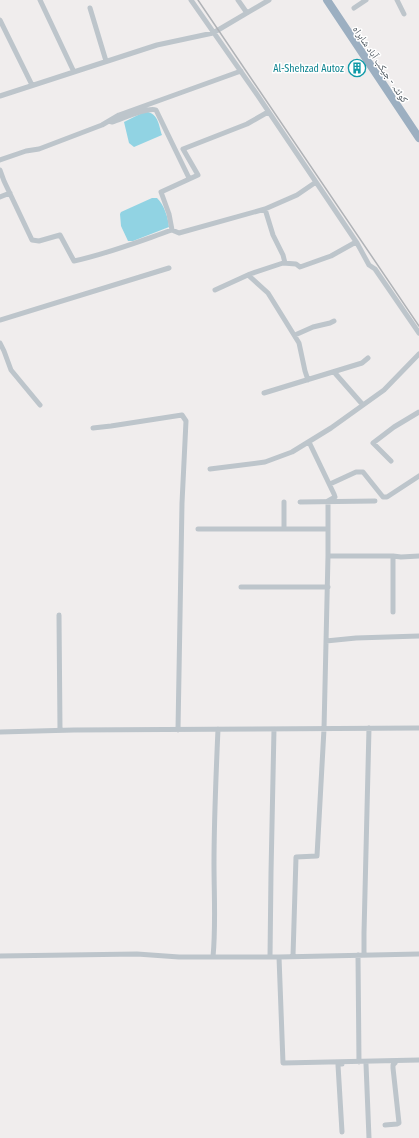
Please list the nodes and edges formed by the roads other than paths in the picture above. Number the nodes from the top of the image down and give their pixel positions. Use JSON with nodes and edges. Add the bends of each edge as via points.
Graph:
{"nodes":[{"id":1,"x":40,"y":0,"type":"edge"},
{"id":2,"x":191,"y":0,"type":"edge"},
{"id":3,"x":238,"y":0,"type":"edge"},
{"id":4,"x":269,"y":0,"type":"edge"},
{"id":5,"x":327,"y":0,"type":"edge"},
{"id":6,"x":366,"y":0,"type":"edge"},
{"id":7,"x":397,"y":0,"type":"edge"},
{"id":8,"x":90,"y":8,"type":"dead end"},
{"id":9,"x":354,"y":8,"type":"dead end"},
{"id":10,"x":247,"y":13,"type":"junction"},
{"id":11,"x":404,"y":14,"type":"dead end"},
{"id":12,"x":0,"y":20,"type":"edge"},
{"id":13,"x":213,"y":33,"type":"junction"},
{"id":14,"x":106,"y":61,"type":"junction"},
{"id":15,"x":241,"y":71,"type":"junction"},
{"id":16,"x":74,"y":72,"type":"junction"},
{"id":17,"x":32,"y":85,"type":"junction"},
{"id":18,"x":0,"y":96,"type":"edge"},
{"id":19,"x":268,"y":112,"type":"junction"},
{"id":20,"x":102,"y":125,"type":"junction"},
{"id":21,"x":419,"y":138,"type":"edge"},
{"id":22,"x":0,"y":160,"type":"edge"},
{"id":23,"x":0,"y":170,"type":"edge"},
{"id":24,"x":189,"y":178,"type":"junction"},
{"id":25,"x":316,"y":182,"type":"junction"},
{"id":26,"x":10,"y":193,"type":"junction"},
{"id":27,"x":0,"y":197,"type":"edge"},
{"id":28,"x":265,"y":209,"type":"junction"},
{"id":29,"x":172,"y":230,"type":"junction"},
{"id":30,"x":356,"y":242,"type":"junction"},
{"id":31,"x":285,"y":263,"type":"junction"},
{"id":32,"x":169,"y":268,"type":"dead end"},
{"id":33,"x":248,"y":275,"type":"junction"},
{"id":34,"x":215,"y":290,"type":"dead end"},
{"id":35,"x":0,"y":320,"type":"edge"},
{"id":36,"x":334,"y":321,"type":"dead end"},
{"id":37,"x":419,"y":333,"type":"edge"},
{"id":38,"x":294,"y":335,"type":"junction"},
{"id":39,"x":0,"y":343,"type":"edge"},
{"id":40,"x":419,"y":354,"type":"edge"},
{"id":41,"x":368,"y":358,"type":"dead end"},
{"id":42,"x":334,"y":372,"type":"junction"},
{"id":43,"x":308,"y":380,"type":"junction"},
{"id":44,"x":264,"y":393,"type":"dead end"},
{"id":45,"x":40,"y":405,"type":"dead end"},
{"id":46,"x":363,"y":405,"type":"junction"},
{"id":47,"x":419,"y":412,"type":"edge"},
{"id":48,"x":93,"y":428,"type":"dead end"},
{"id":49,"x":309,"y":442,"type":"junction"},
{"id":50,"x":391,"y":461,"type":"dead end"},
{"id":51,"x":210,"y":469,"type":"dead end"},
{"id":52,"x":418,"y":478,"type":"edge"},
{"id":53,"x":330,"y":484,"type":"junction"},
{"id":54,"x":328,"y":501,"type":"junction"},
{"id":55,"x":374,"y":501,"type":"dead end"},
{"id":56,"x":284,"y":502,"type":"dead end"},
{"id":57,"x":300,"y":502,"type":"dead end"},
{"id":58,"x":198,"y":529,"type":"dead end"},
{"id":59,"x":328,"y":529,"type":"junction"},
{"id":60,"x":284,"y":530,"type":"junction"},
{"id":61,"x":328,"y":556,"type":"junction"},
{"id":62,"x":393,"y":556,"type":"junction"},
{"id":63,"x":419,"y":556,"type":"edge"},
{"id":64,"x":241,"y":587,"type":"dead end"},
{"id":65,"x":328,"y":587,"type":"junction"},
{"id":66,"x":393,"y":612,"type":"dead end"},
{"id":67,"x":59,"y":615,"type":"dead end"},
{"id":68,"x":419,"y":636,"type":"edge"},
{"id":69,"x":326,"y":641,"type":"junction"},
{"id":70,"x":369,"y":728,"type":"junction"},
{"id":71,"x":419,"y":728,"type":"edge"},
{"id":72,"x":218,"y":729,"type":"junction"},
{"id":73,"x":274,"y":729,"type":"junction"},
{"id":74,"x":324,"y":729,"type":"junction"},
{"id":75,"x":60,"y":730,"type":"junction"},
{"id":76,"x":178,"y":730,"type":"junction"},
{"id":77,"x":0,"y":732,"type":"edge"},
{"id":78,"x":419,"y":954,"type":"edge"},
{"id":79,"x":358,"y":955,"type":"junction"},
{"id":80,"x":364,"y":955,"type":"junction"},
{"id":81,"x":0,"y":956,"type":"edge"},
{"id":82,"x":213,"y":956,"type":"junction"},
{"id":83,"x":270,"y":956,"type":"junction"},
{"id":84,"x":279,"y":956,"type":"junction"},
{"id":85,"x":293,"y":956,"type":"junction"},
{"id":86,"x":419,"y":1061,"type":"edge"},
{"id":87,"x":359,"y":1062,"type":"junction"},
{"id":88,"x":395,"y":1063,"type":"junction"},
{"id":89,"x":366,"y":1064,"type":"junction"},
{"id":90,"x":385,"y":1125,"type":"dead end"},
{"id":91,"x":342,"y":1132,"type":"dead end"},
{"id":92,"x":369,"y":1138,"type":"edge"}],
"edges":[{"from":1,"to":16,"type":"street"},
{"from":2,"to":13,"type":"street"},
{"from":3,"to":10,"type":"street"},
{"from":4,"to":10,"type":"street"},
{"from":5,"to":21,"type":"highway","name":"کوئٹہ - جیکب آباد شاہراہ"},
{"from":6,"to":9,"type":"street"},
{"from":7,"to":11,"type":"street"},
{"from":8,"to":14,"type":"street"},
{"from":10,"to":13,"type":"street"},
{"from":12,"to":17,"type":"street"},
{"from":13,"to":14,"type":"street","via":[[157,45]]},
{"from":13,"to":15,"type":"street"},
{"from":14,"to":16,"type":"street"},
{"from":15,"to":19,"type":"street"},
{"from":15,"to":20,"type":"street","via":[[119,116]]},
{"from":16,"to":17,"type":"street"},
{"from":17,"to":18,"type":"street"},
{"from":19,"to":24,"type":"street","via":[[247,124],[183,149],[198,175]]},
{"from":19,"to":25,"type":"street"},
{"from":20,"to":22,"type":"street"},
{"from":20,"to":24,"type":"street","via":[[144,111],[156,110]]},
{"from":23,"to":26,"type":"street"},
{"from":24,"to":29,"type":"street","via":[[161,192]]},
{"from":25,"to":28,"type":"street","via":[[297,195]]},
{"from":25,"to":30,"type":"street"},
{"from":26,"to":27,"type":"street"},
{"from":26,"to":29,"type":"street","via":[[32,240],[60,235],[74,261]]},
{"from":28,"to":29,"type":"street","via":[[179,233]]},
{"from":28,"to":31,"type":"street"},
{"from":30,"to":31,"type":"street","via":[[330,256],[300,267]]},
{"from":30,"to":37,"type":"street","via":[[369,265],[375,269]]},
{"from":31,"to":33,"type":"street"},
{"from":32,"to":35,"type":"street"},
{"from":33,"to":34,"type":"street"},
{"from":33,"to":38,"type":"street","via":[[268,293]]},
{"from":36,"to":38,"type":"street"},
{"from":38,"to":43,"type":"street","via":[[300,343]]},
{"from":39,"to":45,"type":"street","via":[[12,370]]},
{"from":40,"to":46,"type":"street","via":[[384,390]]},
{"from":41,"to":42,"type":"street","via":[[362,363]]},
{"from":42,"to":43,"type":"street"},
{"from":42,"to":46,"type":"street"},
{"from":43,"to":44,"type":"street"},
{"from":46,"to":49,"type":"street"},
{"from":47,"to":50,"type":"street","via":[[373,443]]},
{"from":48,"to":76,"type":"street","via":[[182,414],[186,420]]},
{"from":49,"to":51,"type":"street","via":[[265,462]]},
{"from":49,"to":53,"type":"street"},
{"from":52,"to":53,"type":"street","via":[[387,496],[383,496],[363,472],[356,472]]},
{"from":53,"to":54,"type":"street","via":[[335,497]]},
{"from":54,"to":55,"type":"street"},
{"from":54,"to":57,"type":"street"},
{"from":54,"to":59,"type":"street"},
{"from":56,"to":60,"type":"street"},
{"from":58,"to":60,"type":"street"},
{"from":59,"to":60,"type":"street"},
{"from":59,"to":61,"type":"street"},
{"from":61,"to":62,"type":"street"},
{"from":61,"to":65,"type":"street"},
{"from":62,"to":63,"type":"street"},
{"from":62,"to":66,"type":"street"},
{"from":64,"to":65,"type":"street"},
{"from":65,"to":69,"type":"street"},
{"from":67,"to":75,"type":"street"},
{"from":68,"to":69,"type":"street"},
{"from":69,"to":74,"type":"street"},
{"from":70,"to":71,"type":"street"},
{"from":70,"to":74,"type":"street"},
{"from":70,"to":80,"type":"street"},
{"from":72,"to":73,"type":"street"},
{"from":72,"to":76,"type":"street"},
{"from":72,"to":82,"type":"street"},
{"from":73,"to":74,"type":"street"},
{"from":73,"to":83,"type":"street"},
{"from":74,"to":85,"type":"street","via":[[317,856],[296,857]]},
{"from":75,"to":76,"type":"street"},
{"from":75,"to":77,"type":"street"},
{"from":78,"to":80,"type":"street"},
{"from":79,"to":80,"type":"street"},
{"from":79,"to":85,"type":"street"},
{"from":79,"to":87,"type":"street"},
{"from":81,"to":82,"type":"street"},
{"from":82,"to":83,"type":"street"},
{"from":83,"to":84,"type":"street"},
{"from":84,"to":85,"type":"street"},
{"from":84,"to":87,"type":"street","via":[[283,1063]]},
{"from":86,"to":87,"type":"street"},
{"from":86,"to":88,"type":"street"},
{"from":88,"to":89,"type":"street"},
{"from":88,"to":90,"type":"street","via":[[392,1065],[399,1123]]},
{"from":89,"to":91,"type":"street","via":[[339,1064]]},
{"from":89,"to":92,"type":"street"}]}
